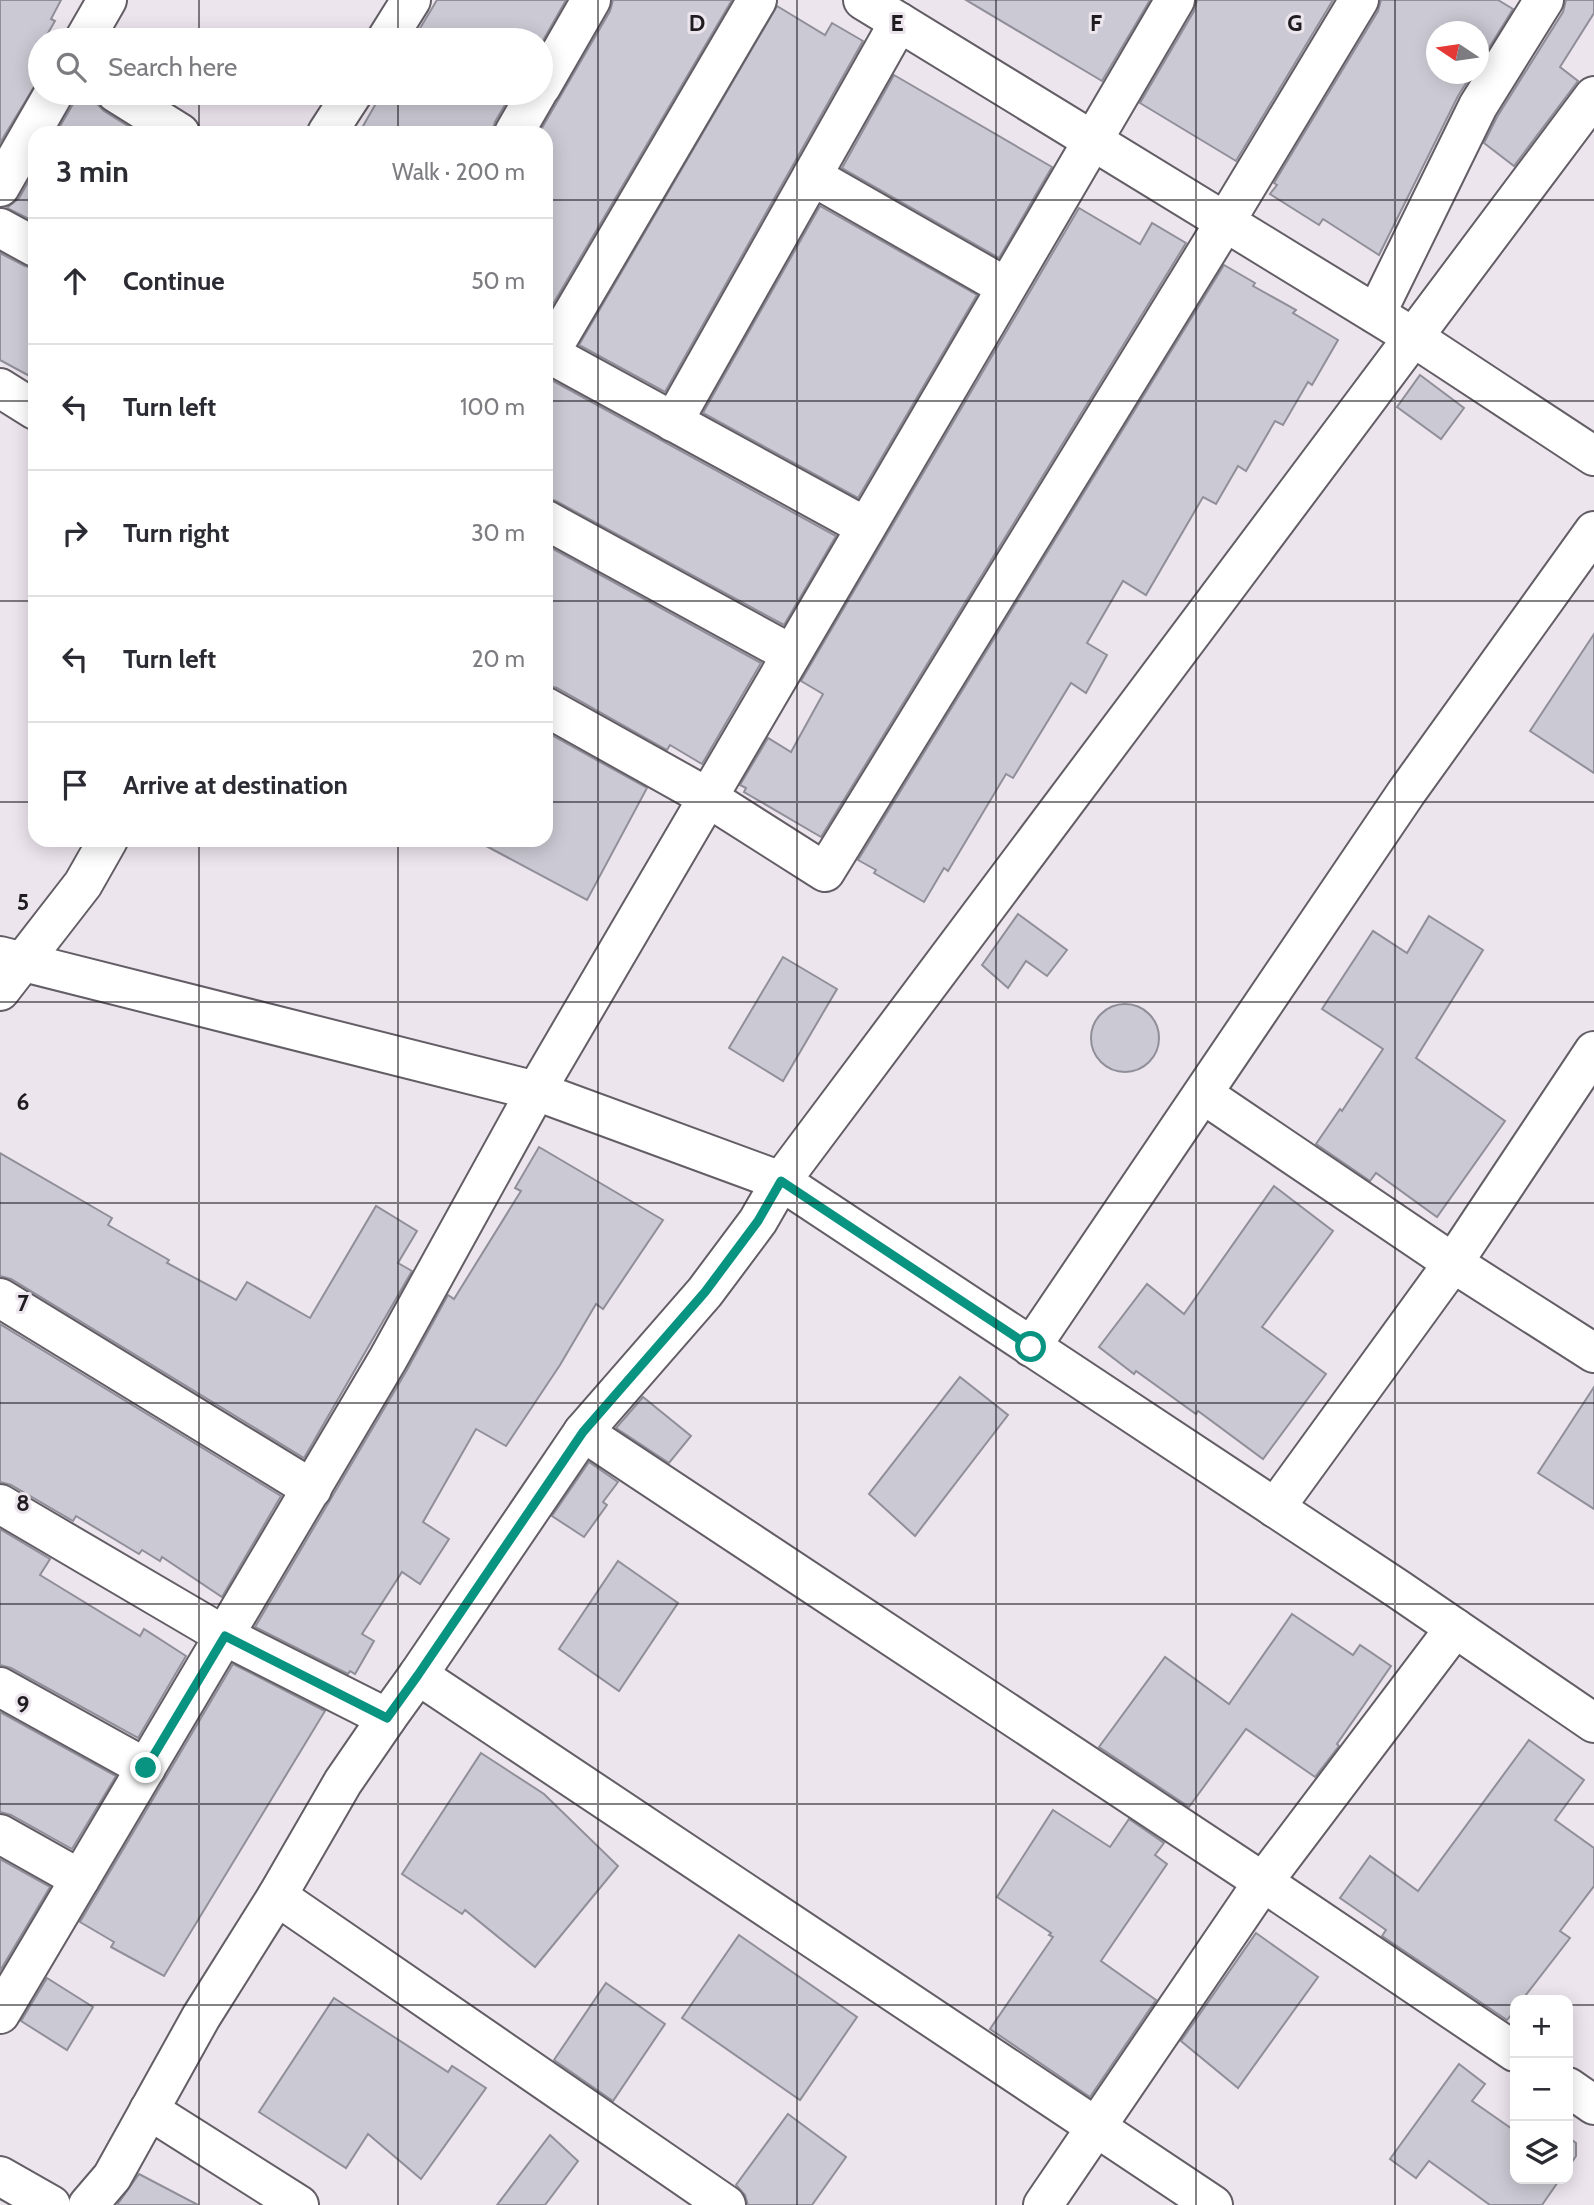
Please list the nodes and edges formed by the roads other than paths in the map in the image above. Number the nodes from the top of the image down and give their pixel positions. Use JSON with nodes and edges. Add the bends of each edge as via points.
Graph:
{"nodes":[{"id":1,"x":107,"y":0,"type":"edge"},
{"id":2,"x":411,"y":0,"type":"edge"},
{"id":3,"x":591,"y":0,"type":"edge"},
{"id":4,"x":757,"y":0,"type":"edge"},
{"id":5,"x":863,"y":0,"type":"edge"},
{"id":6,"x":1175,"y":0,"type":"edge"},
{"id":7,"x":1359,"y":0,"type":"edge"},
{"id":8,"x":1544,"y":0,"type":"edge"},
{"id":9,"x":899,"y":22,"type":"junction"},
{"id":10,"x":91,"y":28,"type":"edge"},
{"id":11,"x":394,"y":28,"type":"edge"},
{"id":12,"x":553,"y":66,"type":"edge"},
{"id":13,"x":1594,"y":96,"type":"edge"},
{"id":14,"x":47,"y":105,"type":"edge"},
{"id":15,"x":135,"y":105,"type":"edge"},
{"id":16,"x":345,"y":105,"type":"edge"},
{"id":17,"x":530,"y":105,"type":"edge"},
{"id":18,"x":35,"y":126,"type":"edge"},
{"id":19,"x":169,"y":126,"type":"edge"},
{"id":20,"x":332,"y":126,"type":"edge"},
{"id":21,"x":518,"y":126,"type":"edge"},
{"id":22,"x":28,"y":138,"type":"edge"},
{"id":23,"x":1092,"y":141,"type":"junction"},
{"id":24,"x":812,"y":176,"type":"junction"},
{"id":25,"x":0,"y":187,"type":"edge"},
{"id":26,"x":1226,"y":222,"type":"junction"},
{"id":27,"x":0,"y":228,"type":"edge"},
{"id":28,"x":28,"y":243,"type":"edge"},
{"id":29,"x":1006,"y":287,"type":"junction"},
{"id":30,"x":1376,"y":314,"type":"junction"},
{"id":31,"x":1413,"y":337,"type":"junction"},
{"id":32,"x":553,"y":345,"type":"edge"},
{"id":33,"x":553,"y":356,"type":"edge"},
{"id":34,"x":0,"y":388,"type":"edge"},
{"id":35,"x":28,"y":406,"type":"edge"},
{"id":36,"x":673,"y":422,"type":"junction"},
{"id":37,"x":1594,"y":456,"type":"edge"},
{"id":38,"x":553,"y":524,"type":"edge"},
{"id":39,"x":866,"y":527,"type":"junction"},
{"id":40,"x":1594,"y":531,"type":"edge"},
{"id":41,"x":791,"y":654,"type":"junction"},
{"id":42,"x":553,"y":711,"type":"edge"},
{"id":43,"x":707,"y":797,"type":"junction"},
{"id":44,"x":104,"y":847,"type":"edge"},
{"id":45,"x":7,"y":970,"type":"edge"},
{"id":46,"x":1594,"y":1051,"type":"edge"},
{"id":47,"x":536,"y":1091,"type":"junction"},
{"id":48,"x":1203,"y":1094,"type":"junction"},
{"id":49,"x":781,"y":1181,"type":"junction"},
{"id":50,"x":1452,"y":1263,"type":"junction"},
{"id":51,"x":0,"y":1298,"type":"edge"},
{"id":52,"x":1031,"y":1347,"type":"junction"},
{"id":53,"x":1594,"y":1353,"type":"edge"},
{"id":54,"x":583,"y":1432,"type":"junction"},
{"id":55,"x":312,"y":1489,"type":"junction"},
{"id":56,"x":0,"y":1504,"type":"edge"},
{"id":57,"x":1275,"y":1508,"type":"junction"},
{"id":58,"x":1455,"y":1628,"type":"junction"},
{"id":59,"x":225,"y":1636,"type":"junction"},
{"id":60,"x":418,"y":1675,"type":"junction"},
{"id":61,"x":0,"y":1687,"type":"edge"},
{"id":62,"x":387,"y":1718,"type":"junction"},
{"id":63,"x":1594,"y":1723,"type":"edge"},
{"id":64,"x":146,"y":1768,"type":"junction"},
{"id":65,"x":0,"y":1834,"type":"edge"},
{"id":66,"x":80,"y":1879,"type":"junction"},
{"id":67,"x":1263,"y":1882,"type":"junction"},
{"id":68,"x":277,"y":1896,"type":"junction"},
{"id":69,"x":1,"y":2010,"type":"edge"},
{"id":70,"x":1510,"y":2049,"type":"edge"},
{"id":71,"x":1573,"y":2090,"type":"edge"},
{"id":72,"x":1594,"y":2105,"type":"edge"},
{"id":73,"x":149,"y":2110,"type":"junction"},
{"id":74,"x":1096,"y":2127,"type":"junction"},
{"id":75,"x":0,"y":2176,"type":"edge"},
{"id":76,"x":51,"y":2205,"type":"edge"},
{"id":77,"x":88,"y":2205,"type":"edge"},
{"id":78,"x":299,"y":2205,"type":"edge"},
{"id":79,"x":726,"y":2205,"type":"edge"},
{"id":80,"x":1043,"y":2205,"type":"edge"},
{"id":81,"x":1213,"y":2205,"type":"edge"}],
"edges":[{"from":1,"to":10,"type":"street"},
{"from":2,"to":11,"type":"street"},
{"from":3,"to":12,"type":"street"},
{"from":4,"to":32,"type":"street"},
{"from":5,"to":9,"type":"street"},
{"from":6,"to":23,"type":"street"},
{"from":7,"to":26,"type":"street"},
{"from":8,"to":30,"type":"street","via":[[1478,106]]},
{"from":9,"to":23,"type":"street"},
{"from":9,"to":24,"type":"street"},
{"from":13,"to":31,"type":"street"},
{"from":14,"to":18,"type":"street"},
{"from":15,"to":19,"type":"street"},
{"from":16,"to":20,"type":"street"},
{"from":17,"to":21,"type":"street"},
{"from":22,"to":25,"type":"street"},
{"from":23,"to":26,"type":"street"},
{"from":23,"to":29,"type":"street"},
{"from":24,"to":29,"type":"street"},
{"from":24,"to":36,"type":"street"},
{"from":26,"to":30,"type":"street"},
{"from":26,"to":43,"type":"street","via":[[825,872]]},
{"from":27,"to":28,"type":"street"},
{"from":29,"to":39,"type":"street"},
{"from":30,"to":31,"type":"street"},
{"from":31,"to":37,"type":"street"},
{"from":31,"to":49,"type":"street"},
{"from":33,"to":36,"type":"street"},
{"from":34,"to":35,"type":"street"},
{"from":36,"to":39,"type":"street"},
{"from":38,"to":41,"type":"street"},
{"from":39,"to":41,"type":"street"},
{"from":40,"to":48,"type":"street","via":[[1406,793]]},
{"from":41,"to":43,"type":"street"},
{"from":42,"to":43,"type":"street"},
{"from":43,"to":47,"type":"street"},
{"from":44,"to":45,"type":"street","via":[[83,884]]},
{"from":45,"to":47,"type":"street"},
{"from":46,"to":50,"type":"street"},
{"from":47,"to":49,"type":"street"},
{"from":47,"to":55,"type":"street"},
{"from":48,"to":50,"type":"street"},
{"from":48,"to":52,"type":"street"},
{"from":49,"to":52,"type":"street"},
{"from":49,"to":54,"type":"street","via":[[758,1221],[705,1292]]},
{"from":50,"to":53,"type":"street"},
{"from":50,"to":57,"type":"street"},
{"from":51,"to":55,"type":"street"},
{"from":52,"to":57,"type":"street"},
{"from":54,"to":60,"type":"street"},
{"from":54,"to":67,"type":"street"},
{"from":55,"to":59,"type":"street"},
{"from":56,"to":59,"type":"street"},
{"from":57,"to":58,"type":"street"},
{"from":58,"to":63,"type":"street"},
{"from":58,"to":67,"type":"street"},
{"from":59,"to":62,"type":"street"},
{"from":59,"to":64,"type":"street"},
{"from":60,"to":62,"type":"street"},
{"from":60,"to":74,"type":"street"},
{"from":61,"to":64,"type":"street"},
{"from":62,"to":68,"type":"street","via":[[343,1782]]},
{"from":64,"to":66,"type":"street"},
{"from":65,"to":66,"type":"street"},
{"from":66,"to":69,"type":"street"},
{"from":67,"to":70,"type":"street"},
{"from":67,"to":74,"type":"street"},
{"from":68,"to":73,"type":"street"},
{"from":68,"to":79,"type":"street"},
{"from":71,"to":72,"type":"street"},
{"from":73,"to":77,"type":"street","via":[[112,2177]]},
{"from":73,"to":78,"type":"street"},
{"from":74,"to":80,"type":"street"},
{"from":74,"to":81,"type":"street"},
{"from":75,"to":76,"type":"street"}]}
